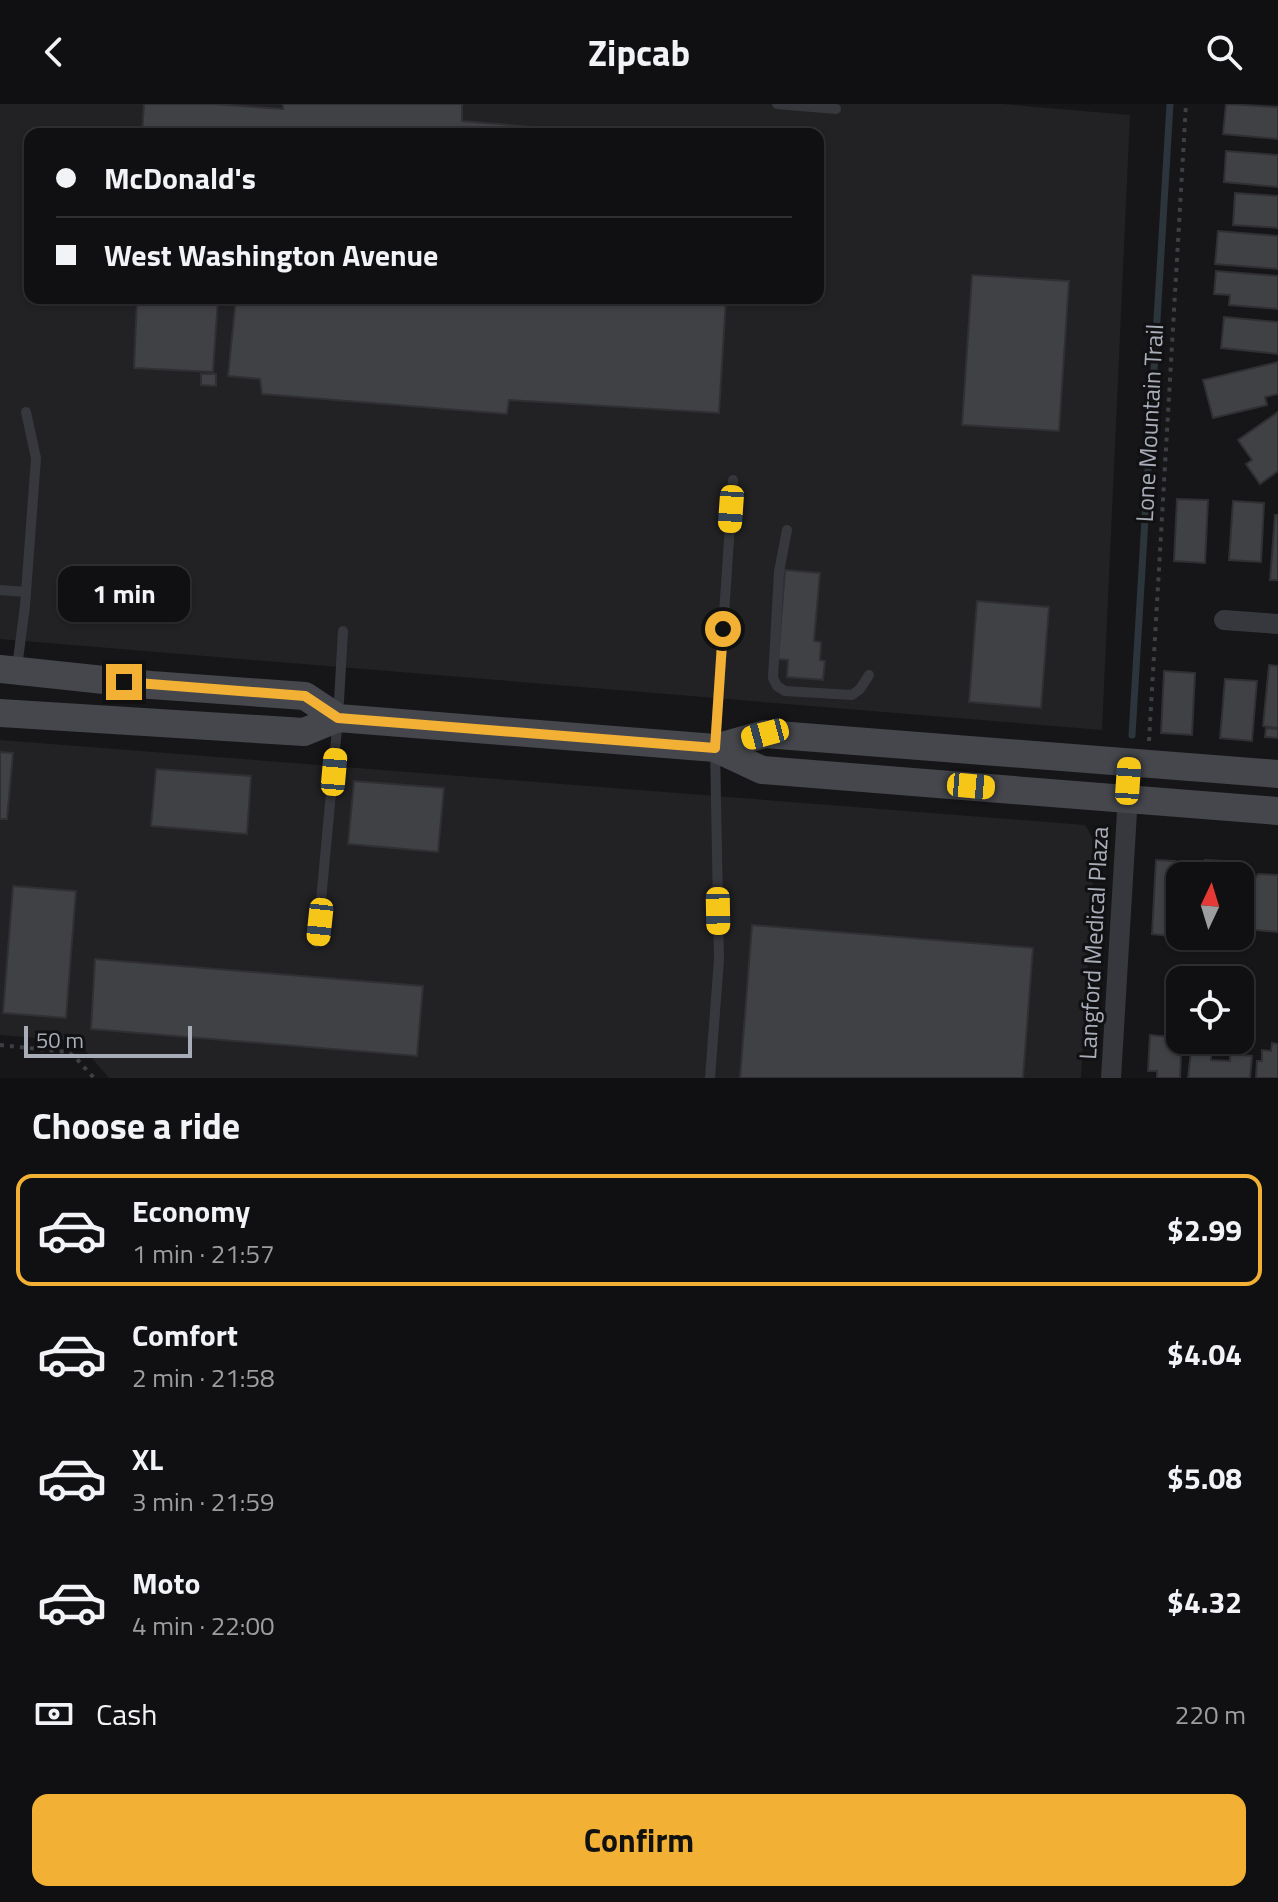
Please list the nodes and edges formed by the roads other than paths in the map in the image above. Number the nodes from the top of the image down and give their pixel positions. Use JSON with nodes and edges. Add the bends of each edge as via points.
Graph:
{"nodes":[{"id":1,"x":777,"y":104,"type":"edge"},
{"id":2,"x":836,"y":109,"type":"dead end"},
{"id":3,"x":26,"y":412,"type":"dead end"},
{"id":4,"x":733,"y":480,"type":"dead end"},
{"id":5,"x":787,"y":530,"type":"dead end"},
{"id":6,"x":0,"y":590,"type":"edge"},
{"id":7,"x":26,"y":592,"type":"junction"},
{"id":8,"x":1224,"y":620,"type":"dead end"},
{"id":9,"x":1278,"y":624,"type":"edge"},
{"id":10,"x":343,"y":631,"type":"dead end"},
{"id":11,"x":8,"y":670,"type":"edge"},
{"id":12,"x":869,"y":675,"type":"dead end"},
{"id":13,"x":0,"y":713,"type":"edge"},
{"id":14,"x":338,"y":718,"type":"junction"},
{"id":15,"x":715,"y":748,"type":"junction"},
{"id":16,"x":1139,"y":754,"type":"junction"},
{"id":17,"x":1278,"y":774,"type":"edge"},
{"id":18,"x":1127,"y":799,"type":"junction"},
{"id":19,"x":1278,"y":811,"type":"edge"},
{"id":20,"x":317,"y":943,"type":"dead end"},
{"id":21,"x":710,"y":1078,"type":"edge"},
{"id":22,"x":1111,"y":1078,"type":"edge"}],
"edges":[{"from":1,"to":2,"type":"lane"},
{"from":3,"to":7,"type":"lane","via":[[36,458]]},
{"from":4,"to":15,"type":"lane"},
{"from":5,"to":12,"type":"lane","via":[[779,572],[773,678],[777,686],[785,691],[852,695]]},
{"from":6,"to":7,"type":"lane"},
{"from":7,"to":11,"type":"lane"},
{"from":8,"to":9,"type":"street"},
{"from":10,"to":14,"type":"lane"},
{"from":11,"to":14,"type":"main road","via":[[305,696]]},
{"from":13,"to":14,"type":"main road","via":[[304,732]]},
{"from":14,"to":15,"type":"main road"},
{"from":14,"to":20,"type":"lane"},
{"from":15,"to":16,"type":"main road","via":[[765,734]]},
{"from":15,"to":18,"type":"main road","via":[[762,770]]},
{"from":15,"to":21,"type":"lane","via":[[719,959]]},
{"from":16,"to":17,"type":"main road"},
{"from":16,"to":18,"type":"street","name":"Langford Medical Plaza"},
{"from":18,"to":19,"type":"main road"},
{"from":18,"to":22,"type":"street","name":"Langford Medical Plaza"}]}
